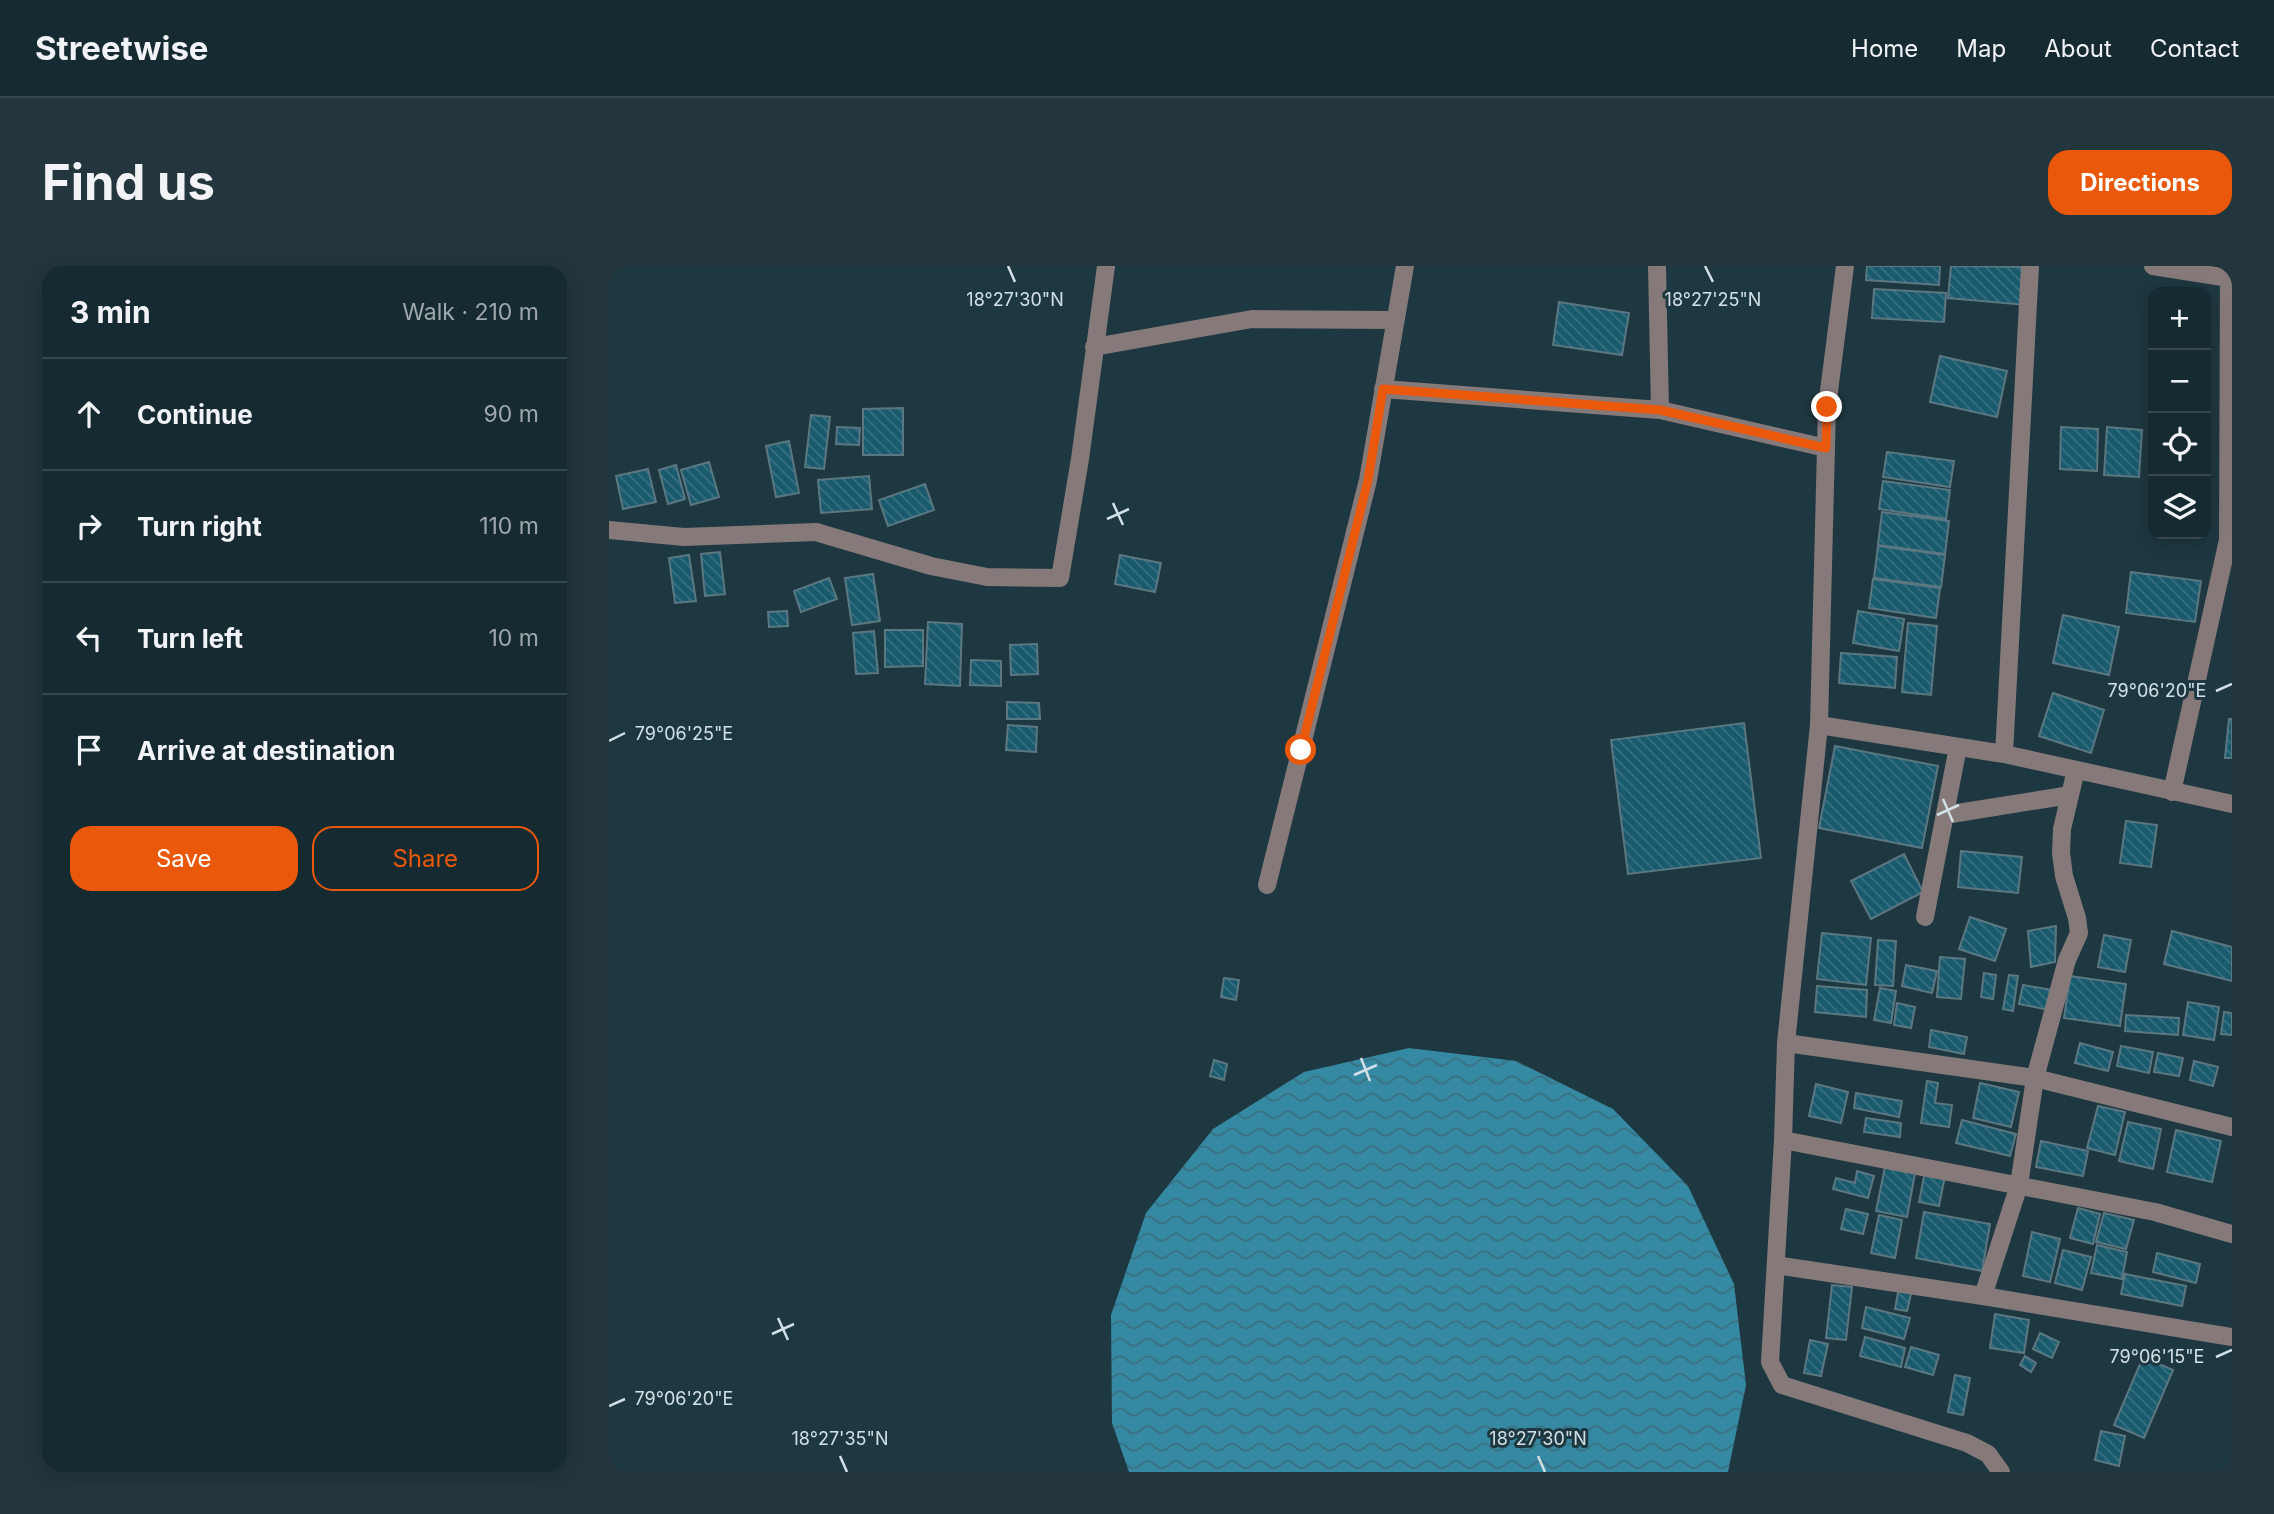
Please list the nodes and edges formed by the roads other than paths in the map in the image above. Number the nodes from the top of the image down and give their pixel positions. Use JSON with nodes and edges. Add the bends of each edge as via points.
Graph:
{"nodes":[{"id":1,"x":1106,"y":266,"type":"edge"},
{"id":2,"x":1405,"y":266,"type":"edge"},
{"id":3,"x":1657,"y":266,"type":"edge"},
{"id":4,"x":1845,"y":266,"type":"edge"},
{"id":5,"x":2030,"y":266,"type":"edge"},
{"id":6,"x":2153,"y":266,"type":"edge"},
{"id":7,"x":2229,"y":272,"type":"edge"},
{"id":8,"x":1395,"y":320,"type":"junction"},
{"id":9,"x":1094,"y":347,"type":"junction"},
{"id":10,"x":1383,"y":389,"type":"junction"},
{"id":11,"x":1660,"y":410,"type":"junction"},
{"id":12,"x":1826,"y":448,"type":"junction"},
{"id":13,"x":609,"y":530,"type":"edge"},
{"id":14,"x":1819,"y":725,"type":"junction"},
{"id":15,"x":1958,"y":747,"type":"junction"},
{"id":16,"x":2004,"y":754,"type":"junction"},
{"id":17,"x":2076,"y":770,"type":"junction"},
{"id":18,"x":2172,"y":792,"type":"junction"},
{"id":19,"x":2070,"y":795,"type":"junction"},
{"id":20,"x":2232,"y":804,"type":"edge"},
{"id":21,"x":1945,"y":815,"type":"junction"},
{"id":22,"x":1267,"y":885,"type":"dead end"},
{"id":23,"x":1925,"y":917,"type":"dead end"},
{"id":24,"x":1786,"y":1043,"type":"junction"},
{"id":25,"x":2035,"y":1078,"type":"junction"},
{"id":26,"x":2232,"y":1127,"type":"edge"},
{"id":27,"x":1783,"y":1140,"type":"junction"},
{"id":28,"x":2019,"y":1185,"type":"junction"},
{"id":29,"x":2232,"y":1234,"type":"edge"},
{"id":30,"x":1776,"y":1265,"type":"junction"},
{"id":31,"x":1983,"y":1296,"type":"junction"},
{"id":32,"x":2232,"y":1337,"type":"edge"},
{"id":33,"x":2001,"y":1472,"type":"edge"}],
"edges":[{"from":1,"to":9,"type":"street"},
{"from":2,"to":8,"type":"street"},
{"from":3,"to":11,"type":"street"},
{"from":4,"to":12,"type":"street"},
{"from":5,"to":16,"type":"street"},
{"from":6,"to":7,"type":"street"},
{"from":7,"to":18,"type":"street","via":[[2228,540]]},
{"from":8,"to":9,"type":"street","via":[[1252,319]]},
{"from":8,"to":10,"type":"street"},
{"from":9,"to":13,"type":"street","via":[[1060,578],[987,577],[931,566],[816,532],[684,537]]},
{"from":10,"to":11,"type":"street"},
{"from":10,"to":22,"type":"street","via":[[1368,480]]},
{"from":11,"to":12,"type":"street"},
{"from":12,"to":14,"type":"street"},
{"from":14,"to":15,"type":"street"},
{"from":14,"to":24,"type":"street"},
{"from":15,"to":16,"type":"street"},
{"from":15,"to":21,"type":"street"},
{"from":16,"to":17,"type":"street"},
{"from":17,"to":18,"type":"street"},
{"from":17,"to":19,"type":"street"},
{"from":18,"to":20,"type":"street"},
{"from":19,"to":21,"type":"street"},
{"from":19,"to":25,"type":"street","via":[[2061,853],[2079,933],[2067,960]]},
{"from":21,"to":23,"type":"street"},
{"from":24,"to":25,"type":"street"},
{"from":24,"to":27,"type":"street"},
{"from":25,"to":26,"type":"street"},
{"from":25,"to":28,"type":"street"},
{"from":27,"to":28,"type":"street"},
{"from":27,"to":30,"type":"street"},
{"from":28,"to":29,"type":"street","via":[[2155,1212]]},
{"from":28,"to":31,"type":"street"},
{"from":30,"to":31,"type":"street"},
{"from":30,"to":33,"type":"street","via":[[1770,1362],[1782,1385],[1968,1443],[1988,1454]]},
{"from":31,"to":32,"type":"street"}]}
